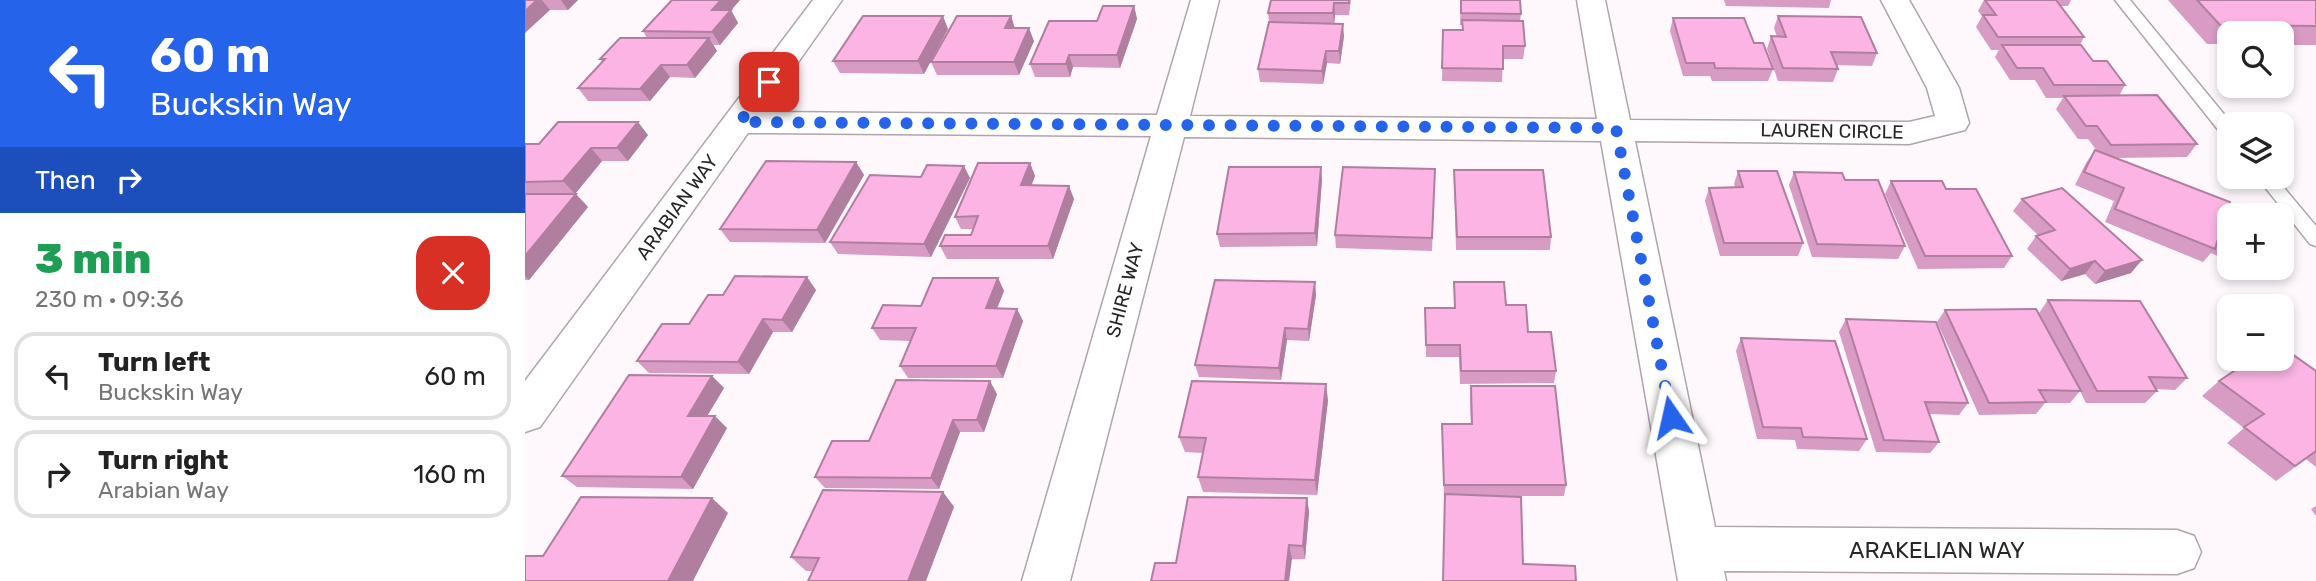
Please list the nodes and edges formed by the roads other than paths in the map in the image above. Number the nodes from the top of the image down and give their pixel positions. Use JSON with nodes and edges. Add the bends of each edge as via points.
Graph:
{"nodes":[{"id":1,"x":828,"y":0,"type":"edge"},
{"id":2,"x":1205,"y":0,"type":"edge"},
{"id":3,"x":1591,"y":0,"type":"edge"},
{"id":4,"x":1895,"y":0,"type":"edge"},
{"id":5,"x":2122,"y":0,"type":"edge"},
{"id":6,"x":2217,"y":117,"type":"edge"},
{"id":7,"x":740,"y":122,"type":"junction"},
{"id":8,"x":1169,"y":127,"type":"junction"},
{"id":9,"x":1616,"y":128,"type":"junction"},
{"id":10,"x":2276,"y":189,"type":"edge"},
{"id":11,"x":2316,"y":239,"type":"edge"},
{"id":12,"x":525,"y":414,"type":"edge"},
{"id":13,"x":2177,"y":552,"type":"dead end"},
{"id":14,"x":1699,"y":565,"type":"edge"},
{"id":15,"x":1046,"y":581,"type":"edge"}],
"edges":[{"from":1,"to":7,"type":"street","name":"ARABIAN WAY"},
{"from":2,"to":8,"type":"street","name":"SHIRE WAY"},
{"from":3,"to":9,"type":"street"},
{"from":4,"to":9,"type":"street","name":"LAUREN CIRCLE","via":[[1943,88],[1953,123],[1909,133]]},
{"from":5,"to":6,"type":"lane"},
{"from":7,"to":8,"type":"street"},
{"from":7,"to":12,"type":"street","name":"ARABIAN WAY"},
{"from":8,"to":9,"type":"street"},
{"from":8,"to":15,"type":"street","name":"SHIRE WAY"},
{"from":9,"to":14,"type":"street"},
{"from":10,"to":11,"type":"lane"},
{"from":13,"to":14,"type":"street","name":"ARAKELIAN WAY"}]}
